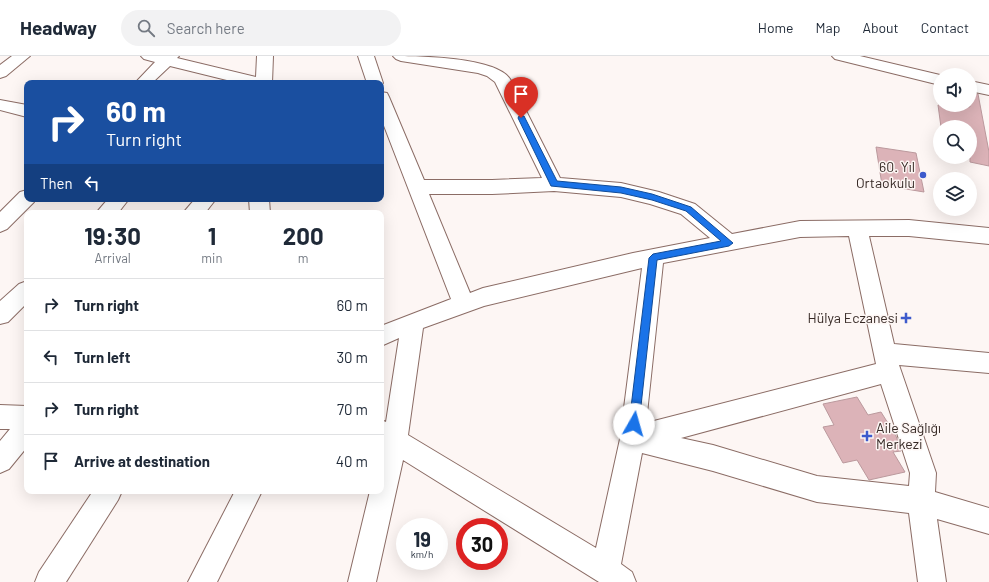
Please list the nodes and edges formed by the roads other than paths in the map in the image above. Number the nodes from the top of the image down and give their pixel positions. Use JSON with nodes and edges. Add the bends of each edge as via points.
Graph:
{"nodes":[{"id":1,"x":22,"y":56,"type":"edge"},
{"id":2,"x":149,"y":56,"type":"edge"},
{"id":3,"x":265,"y":56,"type":"edge"},
{"id":4,"x":366,"y":56,"type":"edge"},
{"id":5,"x":401,"y":56,"type":"edge"},
{"id":6,"x":840,"y":56,"type":"edge"},
{"id":7,"x":169,"y":58,"type":"edge"},
{"id":8,"x":0,"y":73,"type":"edge"},
{"id":9,"x":933,"y":78,"type":"edge"},
{"id":10,"x":146,"y":80,"type":"edge"},
{"id":11,"x":249,"y":80,"type":"edge"},
{"id":12,"x":264,"y":80,"type":"edge"},
{"id":13,"x":374,"y":80,"type":"edge"},
{"id":14,"x":977,"y":87,"type":"edge"},
{"id":15,"x":989,"y":90,"type":"edge"},
{"id":16,"x":0,"y":105,"type":"edge"},
{"id":17,"x":24,"y":110,"type":"edge"},
{"id":18,"x":384,"y":111,"type":"edge"},
{"id":19,"x":554,"y":184,"type":"junction"},
{"id":20,"x":416,"y":187,"type":"junction"},
{"id":21,"x":24,"y":200,"type":"edge"},
{"id":22,"x":116,"y":202,"type":"edge"},
{"id":23,"x":203,"y":202,"type":"edge"},
{"id":24,"x":109,"y":210,"type":"edge"},
{"id":25,"x":196,"y":210,"type":"edge"},
{"id":26,"x":0,"y":224,"type":"edge"},
{"id":27,"x":857,"y":228,"type":"junction"},
{"id":28,"x":989,"y":236,"type":"edge"},
{"id":29,"x":729,"y":243,"type":"junction"},
{"id":30,"x":653,"y":258,"type":"junction"},
{"id":31,"x":24,"y":293,"type":"edge"},
{"id":32,"x":464,"y":304,"type":"junction"},
{"id":33,"x":0,"y":315,"type":"edge"},
{"id":34,"x":412,"y":322,"type":"junction"},
{"id":35,"x":384,"y":335,"type":"edge"},
{"id":36,"x":887,"y":362,"type":"junction"},
{"id":37,"x":989,"y":363,"type":"edge"},
{"id":38,"x":20,"y":418,"type":"edge"},
{"id":39,"x":388,"y":436,"type":"edge"},
{"id":40,"x":632,"y":439,"type":"junction"},
{"id":41,"x":384,"y":458,"type":"edge"},
{"id":42,"x":0,"y":460,"type":"edge"},
{"id":43,"x":107,"y":494,"type":"edge"},
{"id":44,"x":247,"y":494,"type":"edge"},
{"id":45,"x":378,"y":494,"type":"edge"},
{"id":46,"x":920,"y":501,"type":"junction"},
{"id":47,"x":989,"y":522,"type":"edge"},
{"id":48,"x":614,"y":576,"type":"edge"},
{"id":49,"x":49,"y":582,"type":"edge"},
{"id":50,"x":202,"y":582,"type":"edge"},
{"id":51,"x":362,"y":582,"type":"edge"},
{"id":52,"x":932,"y":582,"type":"edge"}],
"edges":[{"from":1,"to":8,"type":"street"},
{"from":2,"to":7,"type":"street"},
{"from":3,"to":12,"type":"street"},
{"from":4,"to":13,"type":"street"},
{"from":5,"to":19,"type":"street","via":[[481,69],[502,79]]},
{"from":6,"to":9,"type":"street"},
{"from":7,"to":10,"type":"street"},
{"from":7,"to":11,"type":"street"},
{"from":14,"to":15,"type":"street"},
{"from":16,"to":17,"type":"street"},
{"from":18,"to":20,"type":"street"},
{"from":19,"to":20,"type":"street"},
{"from":19,"to":29,"type":"street","via":[[621,190],[688,209]]},
{"from":20,"to":32,"type":"street"},
{"from":21,"to":26,"type":"street"},
{"from":22,"to":24,"type":"street"},
{"from":23,"to":25,"type":"street"},
{"from":27,"to":28,"type":"street","via":[[909,228]]},
{"from":27,"to":29,"type":"street","via":[[800,229]]},
{"from":27,"to":36,"type":"street"},
{"from":29,"to":30,"type":"street"},
{"from":30,"to":32,"type":"street","via":[[483,297]]},
{"from":30,"to":40,"type":"street"},
{"from":31,"to":33,"type":"street"},
{"from":32,"to":34,"type":"street"},
{"from":34,"to":35,"type":"street"},
{"from":34,"to":39,"type":"street"},
{"from":36,"to":37,"type":"street"},
{"from":36,"to":40,"type":"street"},
{"from":36,"to":46,"type":"street","via":[[922,473]]},
{"from":38,"to":42,"type":"street"},
{"from":39,"to":41,"type":"street"},
{"from":39,"to":48,"type":"street"},
{"from":40,"to":46,"type":"street","via":[[712,458],[817,489]]},
{"from":40,"to":48,"type":"street"},
{"from":43,"to":49,"type":"street"},
{"from":44,"to":50,"type":"street"},
{"from":45,"to":51,"type":"street"},
{"from":46,"to":47,"type":"street"},
{"from":46,"to":52,"type":"street"}]}
